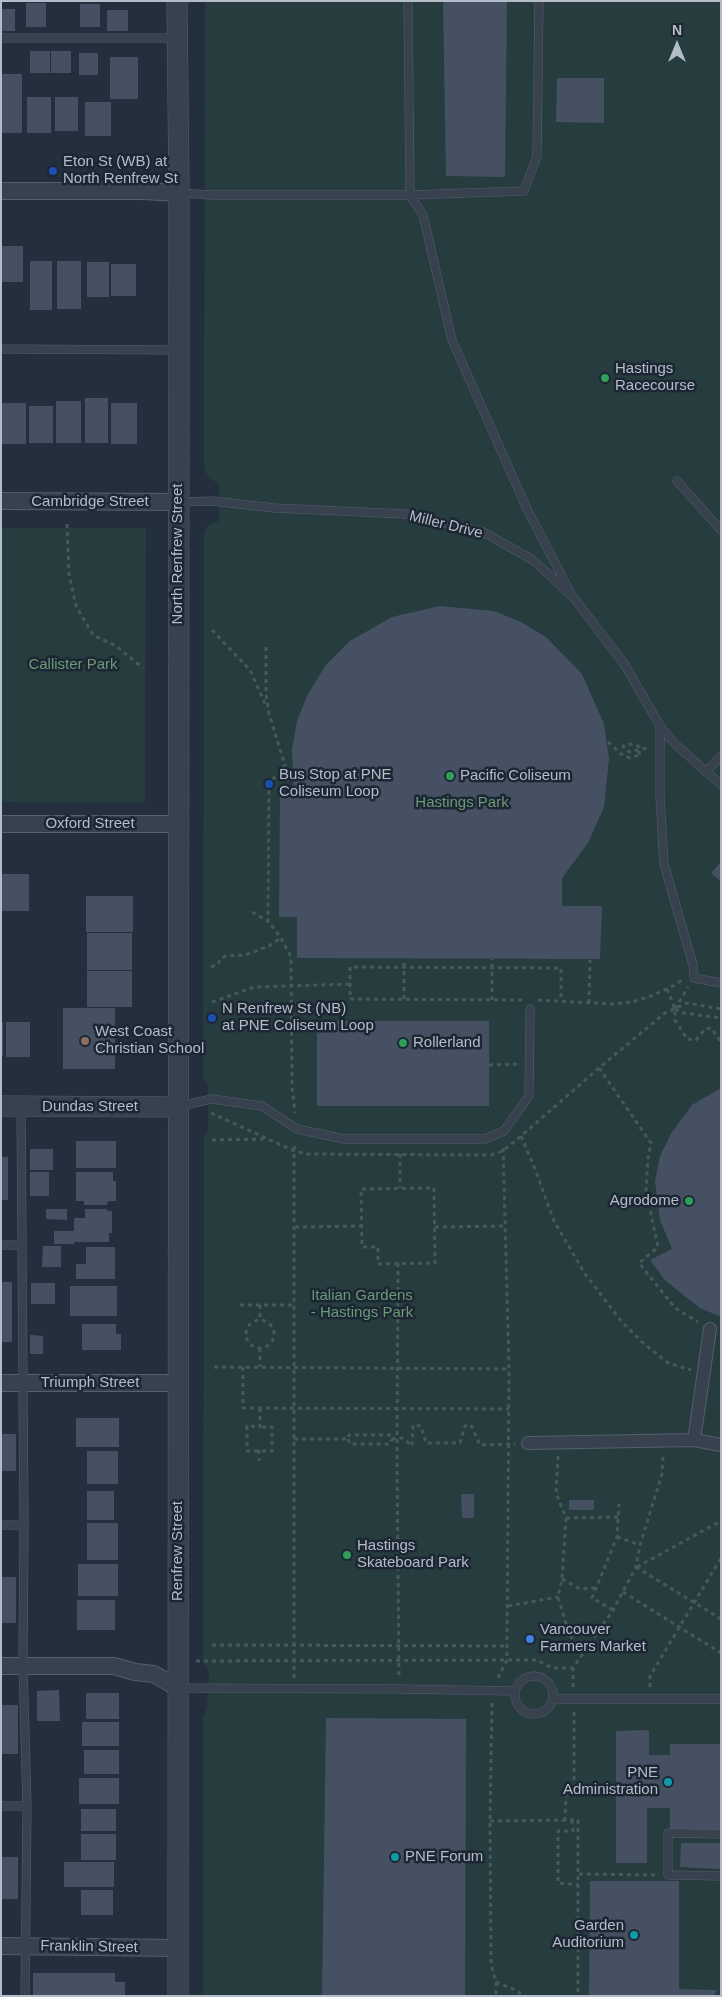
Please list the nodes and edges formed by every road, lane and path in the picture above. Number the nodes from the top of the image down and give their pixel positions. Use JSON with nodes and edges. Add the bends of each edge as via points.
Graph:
{"nodes":[{"id":1,"x":177,"y":1,"type":"edge"},
{"id":2,"x":408,"y":1,"type":"edge"},
{"id":3,"x":538,"y":1,"type":"edge"},
{"id":4,"x":1,"y":38,"type":"edge"},
{"id":5,"x":177,"y":38,"type":"junction"},
{"id":6,"x":1,"y":191,"type":"edge"},
{"id":7,"x":179,"y":193,"type":"junction"},
{"id":8,"x":410,"y":195,"type":"junction"},
{"id":9,"x":1,"y":350,"type":"edge"},
{"id":10,"x":179,"y":350,"type":"junction"},
{"id":11,"x":677,"y":481,"type":"dead end"},
{"id":12,"x":1,"y":501,"type":"edge"},
{"id":13,"x":178,"y":502,"type":"junction"},
{"id":14,"x":67,"y":524,"type":"dead end"},
{"id":15,"x":721,"y":530,"type":"edge"},
{"id":16,"x":574,"y":598,"type":"junction"},
{"id":17,"x":212,"y":630,"type":"dead end"},
{"id":18,"x":266,"y":646,"type":"dead end"},
{"id":19,"x":144,"y":668,"type":"dead end"},
{"id":20,"x":269,"y":714,"type":"junction"},
{"id":21,"x":660,"y":726,"type":"junction"},
{"id":22,"x":608,"y":742,"type":"dead end"},
{"id":23,"x":660,"y":746,"type":"junction"},
{"id":24,"x":721,"y":756,"type":"edge"},
{"id":25,"x":706,"y":772,"type":"junction"},
{"id":26,"x":721,"y":785,"type":"edge"},
{"id":27,"x":1,"y":824,"type":"edge"},
{"id":28,"x":178,"y":824,"type":"junction"},
{"id":29,"x":252,"y":912,"type":"dead end"},
{"id":30,"x":268,"y":921,"type":"junction"},
{"id":31,"x":281,"y":938,"type":"junction"},
{"id":32,"x":404,"y":959,"type":"dead end"},
{"id":33,"x":492,"y":959,"type":"dead end"},
{"id":34,"x":590,"y":960,"type":"dead end"},
{"id":35,"x":211,"y":967,"type":"dead end"},
{"id":36,"x":404,"y":968,"type":"junction"},
{"id":37,"x":492,"y":968,"type":"junction"},
{"id":38,"x":694,"y":978,"type":"junction"},
{"id":39,"x":721,"y":983,"type":"edge"},
{"id":40,"x":350,"y":984,"type":"junction"},
{"id":41,"x":291,"y":986,"type":"junction"},
{"id":42,"x":673,"y":986,"type":"dead end"},
{"id":43,"x":667,"y":989,"type":"junction"},
{"id":44,"x":404,"y":999,"type":"junction"},
{"id":45,"x":492,"y":1000,"type":"junction"},
{"id":46,"x":560,"y":1000,"type":"junction"},
{"id":47,"x":212,"y":1002,"type":"dead end"},
{"id":48,"x":589,"y":1004,"type":"junction"},
{"id":49,"x":530,"y":1009,"type":"dead end"},
{"id":50,"x":674,"y":1009,"type":"junction"},
{"id":51,"x":721,"y":1009,"type":"edge"},
{"id":52,"x":721,"y":1018,"type":"edge"},
{"id":53,"x":721,"y":1042,"type":"edge"},
{"id":54,"x":489,"y":1064,"type":"dead end"},
{"id":55,"x":529,"y":1064,"type":"junction"},
{"id":56,"x":599,"y":1068,"type":"junction"},
{"id":57,"x":562,"y":1102,"type":"dead end"},
{"id":58,"x":11,"y":1106,"type":"edge"},
{"id":59,"x":178,"y":1107,"type":"junction"},
{"id":60,"x":297,"y":1129,"type":"junction"},
{"id":61,"x":504,"y":1131,"type":"junction"},
{"id":62,"x":521,"y":1136,"type":"dead end"},
{"id":63,"x":212,"y":1140,"type":"dead end"},
{"id":64,"x":400,"y":1154,"type":"dead end"},
{"id":65,"x":400,"y":1188,"type":"junction"},
{"id":66,"x":361,"y":1226,"type":"junction"},
{"id":67,"x":507,"y":1226,"type":"junction"},
{"id":68,"x":295,"y":1227,"type":"junction"},
{"id":69,"x":435,"y":1227,"type":"junction"},
{"id":70,"x":1,"y":1245,"type":"edge"},
{"id":71,"x":20,"y":1245,"type":"junction"},
{"id":72,"x":398,"y":1263,"type":"junction"},
{"id":73,"x":295,"y":1304,"type":"junction"},
{"id":74,"x":240,"y":1305,"type":"dead end"},
{"id":75,"x":260,"y":1305,"type":"junction"},
{"id":76,"x":260,"y":1320,"type":"junction"},
{"id":77,"x":710,"y":1329,"type":"joint"},
{"id":78,"x":260,"y":1348,"type":"junction"},
{"id":79,"x":214,"y":1367,"type":"dead end"},
{"id":80,"x":244,"y":1367,"type":"junction"},
{"id":81,"x":260,"y":1367,"type":"junction"},
{"id":82,"x":295,"y":1368,"type":"junction"},
{"id":83,"x":399,"y":1368,"type":"junction"},
{"id":84,"x":509,"y":1369,"type":"junction"},
{"id":85,"x":703,"y":1373,"type":"junction"},
{"id":86,"x":1,"y":1383,"type":"edge"},
{"id":87,"x":22,"y":1383,"type":"junction"},
{"id":88,"x":178,"y":1383,"type":"junction"},
{"id":89,"x":260,"y":1408,"type":"junction"},
{"id":90,"x":295,"y":1408,"type":"junction"},
{"id":91,"x":398,"y":1408,"type":"junction"},
{"id":92,"x":509,"y":1409,"type":"junction"},
{"id":93,"x":260,"y":1427,"type":"junction"},
{"id":94,"x":294,"y":1439,"type":"junction"},
{"id":95,"x":348,"y":1439,"type":"junction"},
{"id":96,"x":392,"y":1439,"type":"junction"},
{"id":97,"x":397,"y":1439,"type":"junction"},
{"id":98,"x":664,"y":1440,"type":"junction"},
{"id":99,"x":694,"y":1440,"type":"junction"},
{"id":100,"x":528,"y":1442,"type":"joint"},
{"id":101,"x":559,"y":1442,"type":"junction"},
{"id":102,"x":508,"y":1445,"type":"junction"},
{"id":103,"x":721,"y":1445,"type":"edge"},
{"id":104,"x":259,"y":1450,"type":"junction"},
{"id":105,"x":259,"y":1460,"type":"dead end"},
{"id":106,"x":619,"y":1504,"type":"dead end"},
{"id":107,"x":619,"y":1517,"type":"junction"},
{"id":108,"x":566,"y":1518,"type":"junction"},
{"id":109,"x":721,"y":1521,"type":"edge"},
{"id":110,"x":1,"y":1525,"type":"edge"},
{"id":111,"x":24,"y":1525,"type":"junction"},
{"id":112,"x":617,"y":1537,"type":"junction"},
{"id":113,"x":640,"y":1544,"type":"junction"},
{"id":114,"x":721,"y":1558,"type":"edge"},
{"id":115,"x":636,"y":1568,"type":"junction"},
{"id":116,"x":562,"y":1579,"type":"junction"},
{"id":117,"x":595,"y":1588,"type":"junction"},
{"id":118,"x":623,"y":1592,"type":"junction"},
{"id":119,"x":558,"y":1597,"type":"junction"},
{"id":120,"x":694,"y":1602,"type":"junction"},
{"id":121,"x":508,"y":1606,"type":"junction"},
{"id":122,"x":613,"y":1610,"type":"junction"},
{"id":123,"x":721,"y":1619,"type":"edge"},
{"id":124,"x":679,"y":1627,"type":"junction"},
{"id":125,"x":212,"y":1645,"type":"dead end"},
{"id":126,"x":398,"y":1645,"type":"junction"},
{"id":127,"x":293,"y":1646,"type":"junction"},
{"id":128,"x":507,"y":1646,"type":"junction"},
{"id":129,"x":583,"y":1652,"type":"junction"},
{"id":130,"x":721,"y":1653,"type":"edge"},
{"id":131,"x":398,"y":1659,"type":"junction"},
{"id":132,"x":203,"y":1660,"type":"dead end"},
{"id":133,"x":294,"y":1660,"type":"junction"},
{"id":134,"x":507,"y":1660,"type":"junction"},
{"id":135,"x":1,"y":1666,"type":"edge"},
{"id":136,"x":23,"y":1666,"type":"junction"},
{"id":137,"x":573,"y":1668,"type":"junction"},
{"id":138,"x":650,"y":1676,"type":"dead end"},
{"id":139,"x":178,"y":1688,"type":"junction"},
{"id":140,"x":294,"y":1688,"type":"junction"},
{"id":141,"x":399,"y":1689,"type":"junction"},
{"id":142,"x":492,"y":1690,"type":"junction"},
{"id":143,"x":515,"y":1691,"type":"junction"},
{"id":144,"x":552,"y":1699,"type":"junction"},
{"id":145,"x":574,"y":1699,"type":"junction"},
{"id":146,"x":721,"y":1699,"type":"edge"},
{"id":147,"x":1,"y":1806,"type":"edge"},
{"id":148,"x":27,"y":1806,"type":"junction"},
{"id":149,"x":565,"y":1820,"type":"junction"},
{"id":150,"x":572,"y":1820,"type":"junction"},
{"id":151,"x":490,"y":1821,"type":"junction"},
{"id":152,"x":721,"y":1834,"type":"edge"},
{"id":153,"x":579,"y":1874,"type":"junction"},
{"id":154,"x":668,"y":1875,"type":"junction"},
{"id":155,"x":721,"y":1876,"type":"edge"},
{"id":156,"x":579,"y":1885,"type":"junction"},
{"id":157,"x":1,"y":1946,"type":"edge"},
{"id":158,"x":25,"y":1946,"type":"junction"},
{"id":159,"x":178,"y":1948,"type":"junction"},
{"id":160,"x":496,"y":1982,"type":"junction"},
{"id":161,"x":25,"y":1996,"type":"edge"},
{"id":162,"x":178,"y":1996,"type":"edge"},
{"id":163,"x":496,"y":1996,"type":"edge"},
{"id":164,"x":522,"y":1996,"type":"edge"},
{"id":165,"x":578,"y":1996,"type":"edge"}],
"edges":[{"from":1,"to":5,"type":"street","name":"North Renfrew Street"},
{"from":2,"to":8,"type":"lane"},
{"from":3,"to":8,"type":"lane","via":[[537,156],[524,191]]},
{"from":4,"to":5,"type":"lane"},
{"from":5,"to":7,"type":"street","name":"North Renfrew Street"},
{"from":6,"to":7,"type":"street"},
{"from":7,"to":8,"type":"lane"},
{"from":7,"to":10,"type":"street","name":"North Renfrew Street"},
{"from":8,"to":16,"type":"lane","via":[[423,215],[452,340],[527,509]]},
{"from":9,"to":10,"type":"lane"},
{"from":10,"to":13,"type":"street","name":"North Renfrew Street"},
{"from":11,"to":15,"type":"lane"},
{"from":12,"to":13,"type":"street","name":"Cambridge Street"},
{"from":13,"to":16,"type":"lane","name":"Miller Drive","via":[[212,501],[274,508],[404,514],[483,532],[533,560]]},
{"from":13,"to":28,"type":"street","name":"North Renfrew Street"},
{"from":14,"to":19,"type":"path","via":[[69,574],[76,606],[93,635],[116,646]]},
{"from":16,"to":21,"type":"lane","name":"Miller Drive","via":[[626,666]]},
{"from":17,"to":20,"type":"path","via":[[250,670]]},
{"from":18,"to":20,"type":"path"},
{"from":20,"to":30,"type":"path","via":[[285,765],[269,784]]},
{"from":21,"to":23,"type":"lane"},
{"from":21,"to":25,"type":"lane","name":"Miller Drive"},
{"from":22,"to":23,"type":"path","bridge":true,"via":[[630,758],[639,755],[640,747],[623,746],[629,752]]},
{"from":23,"to":38,"type":"lane","via":[[664,864]]},
{"from":24,"to":25,"type":"lane"},
{"from":25,"to":26,"type":"lane","name":"Miller Drive"},
{"from":27,"to":28,"type":"street","name":"Oxford Street"},
{"from":28,"to":59,"type":"street","name":"North Renfrew Street"},
{"from":29,"to":30,"type":"path"},
{"from":30,"to":31,"type":"path"},
{"from":31,"to":35,"type":"path","via":[[245,955],[221,958]]},
{"from":31,"to":41,"type":"path","via":[[291,957]]},
{"from":32,"to":36,"type":"path"},
{"from":33,"to":37,"type":"path"},
{"from":34,"to":48,"type":"path"},
{"from":36,"to":37,"type":"path"},
{"from":36,"to":40,"type":"path","via":[[350,968]]},
{"from":36,"to":44,"type":"path"},
{"from":37,"to":45,"type":"path"},
{"from":37,"to":46,"type":"path","via":[[560,968]]},
{"from":38,"to":39,"type":"lane"},
{"from":38,"to":50,"type":"path"},
{"from":40,"to":41,"type":"path"},
{"from":40,"to":44,"type":"path","via":[[350,999]]},
{"from":41,"to":47,"type":"path","via":[[254,987]]},
{"from":41,"to":60,"type":"path","via":[[292,1086]]},
{"from":42,"to":43,"type":"path"},
{"from":43,"to":48,"type":"path","via":[[632,1002]]},
{"from":43,"to":50,"type":"path"},
{"from":44,"to":45,"type":"path"},
{"from":45,"to":46,"type":"path"},
{"from":46,"to":48,"type":"path"},
{"from":49,"to":55,"type":"lane"},
{"from":50,"to":51,"type":"path","via":[[687,1004]]},
{"from":50,"to":52,"type":"path"},
{"from":50,"to":53,"type":"path","via":[[675,1020],[687,1039],[696,1040],[705,1030],[712,1028]]},
{"from":50,"to":56,"type":"path"},
{"from":54,"to":55,"type":"path"},
{"from":55,"to":61,"type":"lane","via":[[529,1096]]},
{"from":56,"to":57,"type":"path"},
{"from":56,"to":77,"type":"path","via":[[651,1143],[646,1190],[658,1247],[639,1263],[675,1308]]},
{"from":58,"to":59,"type":"street","name":"Dundas Street"},
{"from":58,"to":71,"type":"lane"},
{"from":59,"to":60,"type":"lane","via":[[212,1099],[262,1106]]},
{"from":59,"to":63,"type":"path","via":[[212,1114],[266,1139]]},
{"from":59,"to":88,"type":"street","name":"Renfrew Street"},
{"from":60,"to":61,"type":"lane","via":[[344,1139],[485,1139]]},
{"from":60,"to":68,"type":"path","via":[[294,1151]]},
{"from":61,"to":67,"type":"path"},
{"from":62,"to":85,"type":"path","via":[[554,1221],[585,1274],[622,1322],[668,1364]]},
{"from":64,"to":65,"type":"path"},
{"from":65,"to":66,"type":"path","via":[[361,1189]]},
{"from":65,"to":69,"type":"path","via":[[434,1188]]},
{"from":66,"to":68,"type":"path"},
{"from":66,"to":72,"type":"path","via":[[362,1248],[378,1247],[378,1264]]},
{"from":67,"to":69,"type":"path"},
{"from":67,"to":84,"type":"path"},
{"from":68,"to":73,"type":"path"},
{"from":69,"to":72,"type":"path","via":[[435,1263]]},
{"from":70,"to":71,"type":"lane"},
{"from":71,"to":87,"type":"lane"},
{"from":72,"to":83,"type":"path"},
{"from":73,"to":75,"type":"path"},
{"from":73,"to":82,"type":"path"},
{"from":74,"to":75,"type":"path"},
{"from":75,"to":76,"type":"path"},
{"from":76,"to":78,"type":"path","via":[[250,1325],[246,1334],[252,1346]]},
{"from":76,"to":78,"type":"path","via":[[271,1325],[274,1334],[272,1342]]},
{"from":77,"to":85,"type":"street"},
{"from":78,"to":81,"type":"path"},
{"from":79,"to":80,"type":"path"},
{"from":80,"to":81,"type":"path"},
{"from":80,"to":89,"type":"path","via":[[243,1408]]},
{"from":81,"to":82,"type":"path"},
{"from":82,"to":83,"type":"path"},
{"from":82,"to":90,"type":"path"},
{"from":83,"to":84,"type":"path"},
{"from":83,"to":91,"type":"path"},
{"from":84,"to":92,"type":"path"},
{"from":85,"to":99,"type":"street"},
{"from":86,"to":87,"type":"street","name":"Triumph Street"},
{"from":87,"to":88,"type":"street","name":"Triumph Street"},
{"from":87,"to":111,"type":"lane"},
{"from":88,"to":139,"type":"street","name":"Renfrew Street"},
{"from":89,"to":90,"type":"path"},
{"from":89,"to":93,"type":"path"},
{"from":90,"to":91,"type":"path"},
{"from":90,"to":94,"type":"path"},
{"from":91,"to":92,"type":"path"},
{"from":91,"to":97,"type":"path"},
{"from":92,"to":102,"type":"path"},
{"from":93,"to":104,"type":"path","via":[[272,1427],[272,1451]]},
{"from":93,"to":104,"type":"path","via":[[247,1426],[247,1451]]},
{"from":94,"to":95,"type":"path"},
{"from":94,"to":127,"type":"path"},
{"from":95,"to":96,"type":"path","via":[[349,1435],[391,1435]]},
{"from":95,"to":96,"type":"path","via":[[350,1444],[390,1444]]},
{"from":96,"to":97,"type":"path"},
{"from":97,"to":102,"type":"path","via":[[403,1438],[412,1446],[413,1426],[421,1426],[426,1443],[460,1443],[465,1426],[471,1426],[480,1445]]},
{"from":97,"to":126,"type":"path"},
{"from":98,"to":99,"type":"street"},
{"from":98,"to":101,"type":"street"},
{"from":98,"to":113,"type":"path","via":[[662,1474]]},
{"from":99,"to":103,"type":"street"},
{"from":100,"to":101,"type":"street"},
{"from":100,"to":102,"type":"path"},
{"from":101,"to":108,"type":"path","via":[[556,1493]]},
{"from":102,"to":121,"type":"path"},
{"from":104,"to":105,"type":"path"},
{"from":106,"to":107,"type":"path"},
{"from":107,"to":108,"type":"path"},
{"from":107,"to":112,"type":"path"},
{"from":108,"to":116,"type":"path"},
{"from":109,"to":115,"type":"path"},
{"from":110,"to":111,"type":"lane"},
{"from":111,"to":136,"type":"lane"},
{"from":112,"to":113,"type":"path"},
{"from":112,"to":117,"type":"path"},
{"from":113,"to":115,"type":"path"},
{"from":114,"to":120,"type":"path"},
{"from":115,"to":118,"type":"path"},
{"from":115,"to":120,"type":"path"},
{"from":116,"to":117,"type":"path","via":[[580,1589]]},
{"from":116,"to":119,"type":"path"},
{"from":117,"to":122,"type":"path","via":[[592,1598]]},
{"from":118,"to":122,"type":"path"},
{"from":118,"to":124,"type":"path"},
{"from":119,"to":121,"type":"path"},
{"from":119,"to":129,"type":"path","via":[[570,1634]]},
{"from":120,"to":123,"type":"path"},
{"from":120,"to":124,"type":"path"},
{"from":121,"to":128,"type":"path"},
{"from":122,"to":129,"type":"path"},
{"from":124,"to":130,"type":"path"},
{"from":124,"to":138,"type":"path"},
{"from":125,"to":127,"type":"path"},
{"from":126,"to":127,"type":"path"},
{"from":126,"to":128,"type":"path"},
{"from":126,"to":131,"type":"path"},
{"from":127,"to":133,"type":"path"},
{"from":128,"to":134,"type":"path"},
{"from":129,"to":137,"type":"path"},
{"from":131,"to":133,"type":"path"},
{"from":131,"to":134,"type":"path"},
{"from":131,"to":141,"type":"path"},
{"from":132,"to":133,"type":"path"},
{"from":133,"to":140,"type":"path"},
{"from":134,"to":137,"type":"path","via":[[537,1660],[552,1668]]},
{"from":134,"to":142,"type":"path"},
{"from":135,"to":136,"type":"street"},
{"from":136,"to":139,"type":"street","via":[[114,1666],[154,1674]]},
{"from":136,"to":148,"type":"lane"},
{"from":137,"to":145,"type":"path"},
{"from":139,"to":140,"type":"lane"},
{"from":139,"to":159,"type":"street","name":"Renfrew Street"},
{"from":140,"to":141,"type":"lane"},
{"from":141,"to":142,"type":"lane"},
{"from":142,"to":143,"type":"lane"},
{"from":142,"to":151,"type":"path"},
{"from":143,"to":144,"type":"lane","via":[[518,1706],[529,1714],[542,1712]]},
{"from":143,"to":144,"type":"lane","via":[[522,1679],[539,1676],[550,1683]]},
{"from":144,"to":145,"type":"lane"},
{"from":145,"to":146,"type":"lane"},
{"from":145,"to":149,"type":"path","via":[[574,1792],[566,1793]]},
{"from":147,"to":148,"type":"lane"},
{"from":148,"to":158,"type":"lane"},
{"from":149,"to":150,"type":"path"},
{"from":149,"to":151,"type":"path"},
{"from":150,"to":153,"type":"path","via":[[578,1820]]},
{"from":150,"to":156,"type":"path","via":[[573,1831],[558,1831],[558,1884]]},
{"from":151,"to":160,"type":"path","via":[[491,1964]]},
{"from":152,"to":154,"type":"lane","via":[[668,1833]]},
{"from":153,"to":154,"type":"path"},
{"from":153,"to":156,"type":"path"},
{"from":154,"to":155,"type":"lane"},
{"from":156,"to":165,"type":"path"},
{"from":157,"to":158,"type":"street","name":"Franklin Street"},
{"from":158,"to":159,"type":"street","name":"Franklin Street"},
{"from":158,"to":161,"type":"lane"},
{"from":159,"to":162,"type":"street","name":"Renfrew Street"},
{"from":160,"to":163,"type":"path"},
{"from":160,"to":164,"type":"path","via":[[518,1991]]}]}
